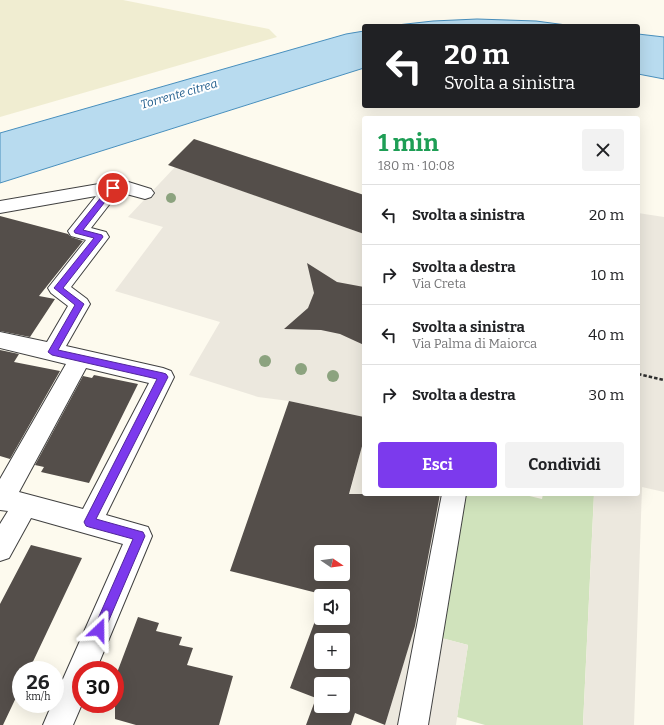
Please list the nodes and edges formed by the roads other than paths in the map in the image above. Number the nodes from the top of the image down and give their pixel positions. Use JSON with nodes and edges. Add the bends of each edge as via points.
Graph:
{"nodes":[{"id":1,"x":113,"y":188,"type":"junction"},
{"id":2,"x":145,"y":193,"type":"dead end"},
{"id":3,"x":0,"y":207,"type":"edge"},
{"id":4,"x":0,"y":340,"type":"edge"},
{"id":5,"x":52,"y":352,"type":"junction"},
{"id":6,"x":82,"y":358,"type":"junction"},
{"id":7,"x":454,"y":496,"type":"edge"},
{"id":8,"x":9,"y":501,"type":"edge"},
{"id":9,"x":89,"y":522,"type":"junction"},
{"id":10,"x":0,"y":549,"type":"edge"},
{"id":11,"x":85,"y":661,"type":"edge"},
{"id":12,"x":72,"y":692,"type":"edge"},
{"id":13,"x":58,"y":725,"type":"edge"},
{"id":14,"x":413,"y":725,"type":"edge"}],
"edges":[{"from":1,"to":2,"type":"street","via":[[122,186]]},
{"from":1,"to":3,"type":"street"},
{"from":1,"to":5,"type":"street","via":[[78,231],[99,237],[58,288],[80,304]]},
{"from":4,"to":5,"type":"street"},
{"from":5,"to":6,"type":"street"},
{"from":6,"to":8,"type":"street"},
{"from":6,"to":9,"type":"street","via":[[163,377]]},
{"from":7,"to":14,"type":"street"},
{"from":8,"to":9,"type":"street"},
{"from":8,"to":10,"type":"street"},
{"from":9,"to":11,"type":"street","via":[[139,536]]},
{"from":12,"to":13,"type":"street"}]}
